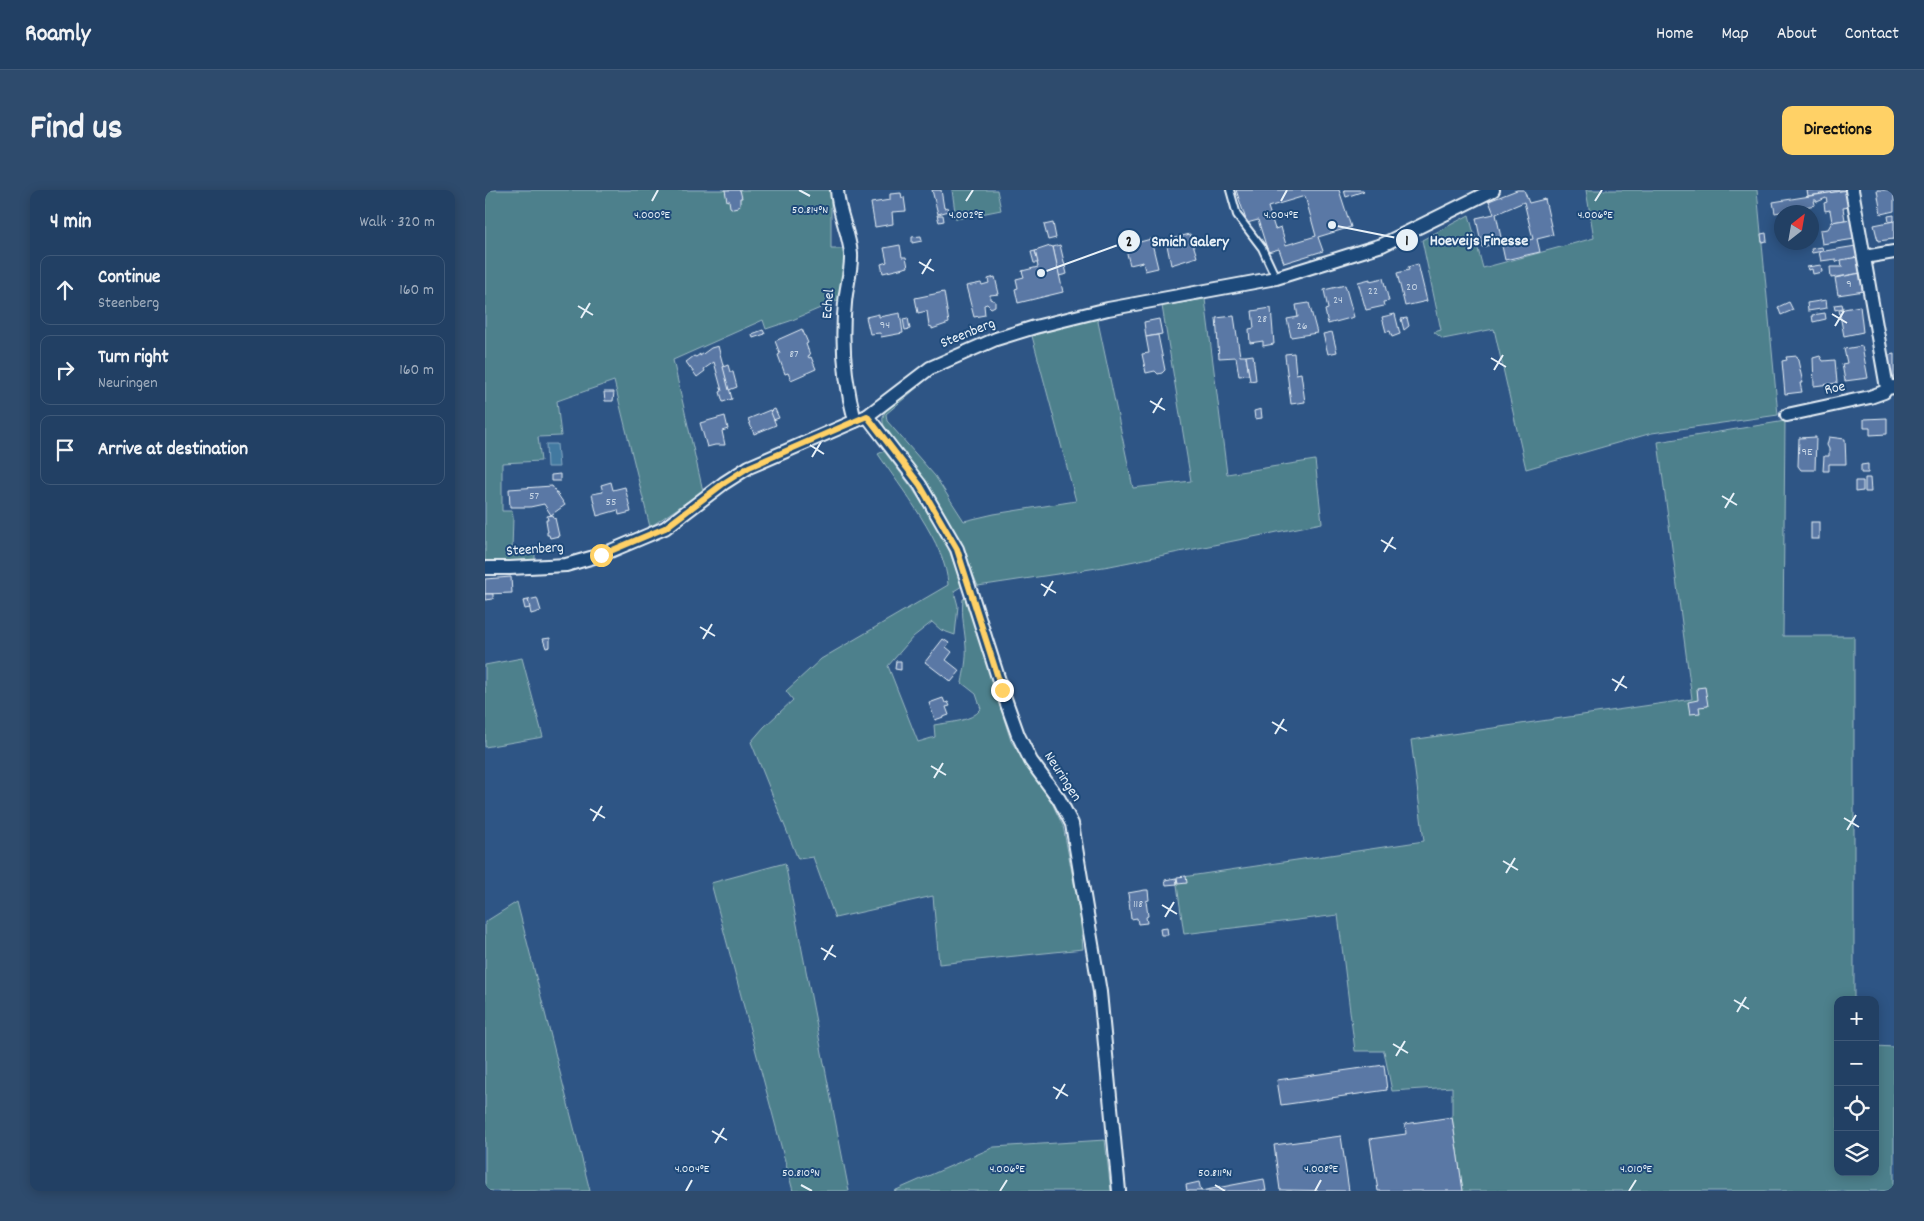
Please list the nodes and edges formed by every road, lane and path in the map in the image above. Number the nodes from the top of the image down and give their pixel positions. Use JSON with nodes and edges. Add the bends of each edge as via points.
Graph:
{"nodes":[{"id":1,"x":837,"y":190,"type":"edge"},
{"id":2,"x":1230,"y":190,"type":"edge"},
{"id":3,"x":1493,"y":190,"type":"edge"},
{"id":4,"x":1852,"y":190,"type":"edge"},
{"id":5,"x":1894,"y":252,"type":"edge"},
{"id":6,"x":1864,"y":257,"type":"junction"},
{"id":7,"x":1276,"y":278,"type":"junction"},
{"id":8,"x":1891,"y":388,"type":"edge"},
{"id":9,"x":1787,"y":416,"type":"dead end"},
{"id":10,"x":861,"y":419,"type":"junction"},
{"id":11,"x":485,"y":568,"type":"edge"},
{"id":12,"x":1119,"y":1191,"type":"edge"}],
"edges":[{"from":1,"to":10,"type":"street","name":"Echel","via":[[851,255],[843,336],[850,402]]},
{"from":2,"to":7,"type":"lane","via":[[1237,215],[1261,248]]},
{"from":3,"to":7,"type":"street","name":"Steenberg","via":[[1382,246]]},
{"from":4,"to":6,"type":"street","name":"Roe"},
{"from":5,"to":6,"type":"street"},
{"from":6,"to":8,"type":"street","name":"Roe"},
{"from":7,"to":10,"type":"street","name":"Steenberg","via":[[1108,309],[996,339],[930,368]]},
{"from":8,"to":9,"type":"street","name":"Roe","via":[[1879,395]]},
{"from":10,"to":11,"type":"street","name":"Steenberg","via":[[749,467],[665,528],[601,555],[566,565]]},
{"from":10,"to":12,"type":"street","name":"Neuringen","via":[[920,485],[957,549],[1018,735],[1072,824],[1100,992]]}]}
